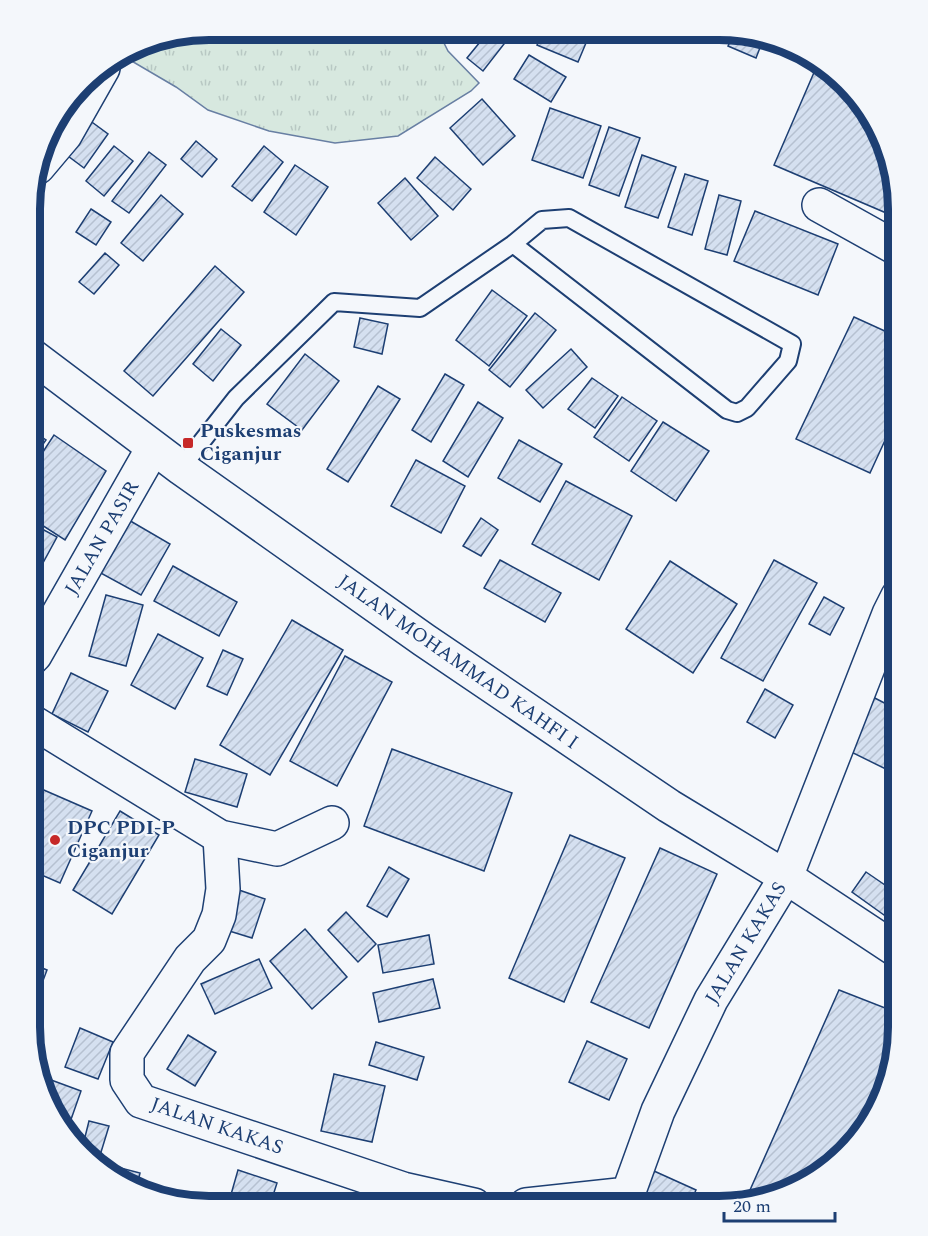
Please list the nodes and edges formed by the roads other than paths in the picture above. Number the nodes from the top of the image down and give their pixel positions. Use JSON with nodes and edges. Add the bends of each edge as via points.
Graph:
{"nodes":[{"id":1,"x":90,"y":91,"type":"edge"},
{"id":2,"x":50,"y":153,"type":"edge"},
{"id":3,"x":819,"y":205,"type":"dead end"},
{"id":4,"x":888,"y":243,"type":"edge"},
{"id":5,"x":513,"y":244,"type":"junction"},
{"id":6,"x":40,"y":362,"type":"edge"},
{"id":7,"x":153,"y":447,"type":"junction"},
{"id":8,"x":181,"y":468,"type":"junction"},
{"id":9,"x":887,"y":629,"type":"edge"},
{"id":10,"x":40,"y":646,"type":"edge"},
{"id":11,"x":40,"y":727,"type":"edge"},
{"id":12,"x":332,"y":822,"type":"dead end"},
{"id":13,"x":220,"y":837,"type":"junction"},
{"id":14,"x":786,"y":877,"type":"junction"},
{"id":15,"x":887,"y":944,"type":"edge"},
{"id":16,"x":434,"y":1196,"type":"edge"},
{"id":17,"x":609,"y":1196,"type":"edge"}],
"edges":[{"from":1,"to":2,"type":"street"},
{"from":3,"to":4,"type":"street"},
{"from":5,"to":5,"type":"lane","via":[[727,410],[737,413],[747,408],[788,361],[792,344],[569,218],[542,220]]},
{"from":5,"to":8,"type":"lane","via":[[420,308],[334,302],[236,398]]},
{"from":6,"to":7,"type":"street","name":"JALAN MOHAMMAD KAHFI I"},
{"from":7,"to":8,"type":"street","name":"JALAN MOHAMMAD KAHFI I"},
{"from":7,"to":10,"type":"street","name":"JALAN PASIR"},
{"from":8,"to":14,"type":"street","name":"JALAN MOHAMMAD KAHFI I","via":[[659,800]]},
{"from":9,"to":14,"type":"street","name":"JALAN KAKAS"},
{"from":11,"to":13,"type":"street"},
{"from":12,"to":13,"type":"street","via":[[277,849]]},
{"from":13,"to":16,"type":"street","name":"JALAN KAKAS","via":[[223,889],[219,915],[209,940],[190,959],[126,1053],[128,1080],[141,1101]]},
{"from":14,"to":15,"type":"street","name":"JALAN MOHAMMAD KAHFI I"},
{"from":14,"to":17,"type":"street","name":"JALAN KAKAS","via":[[711,1000],[658,1111],[628,1194]]}]}
